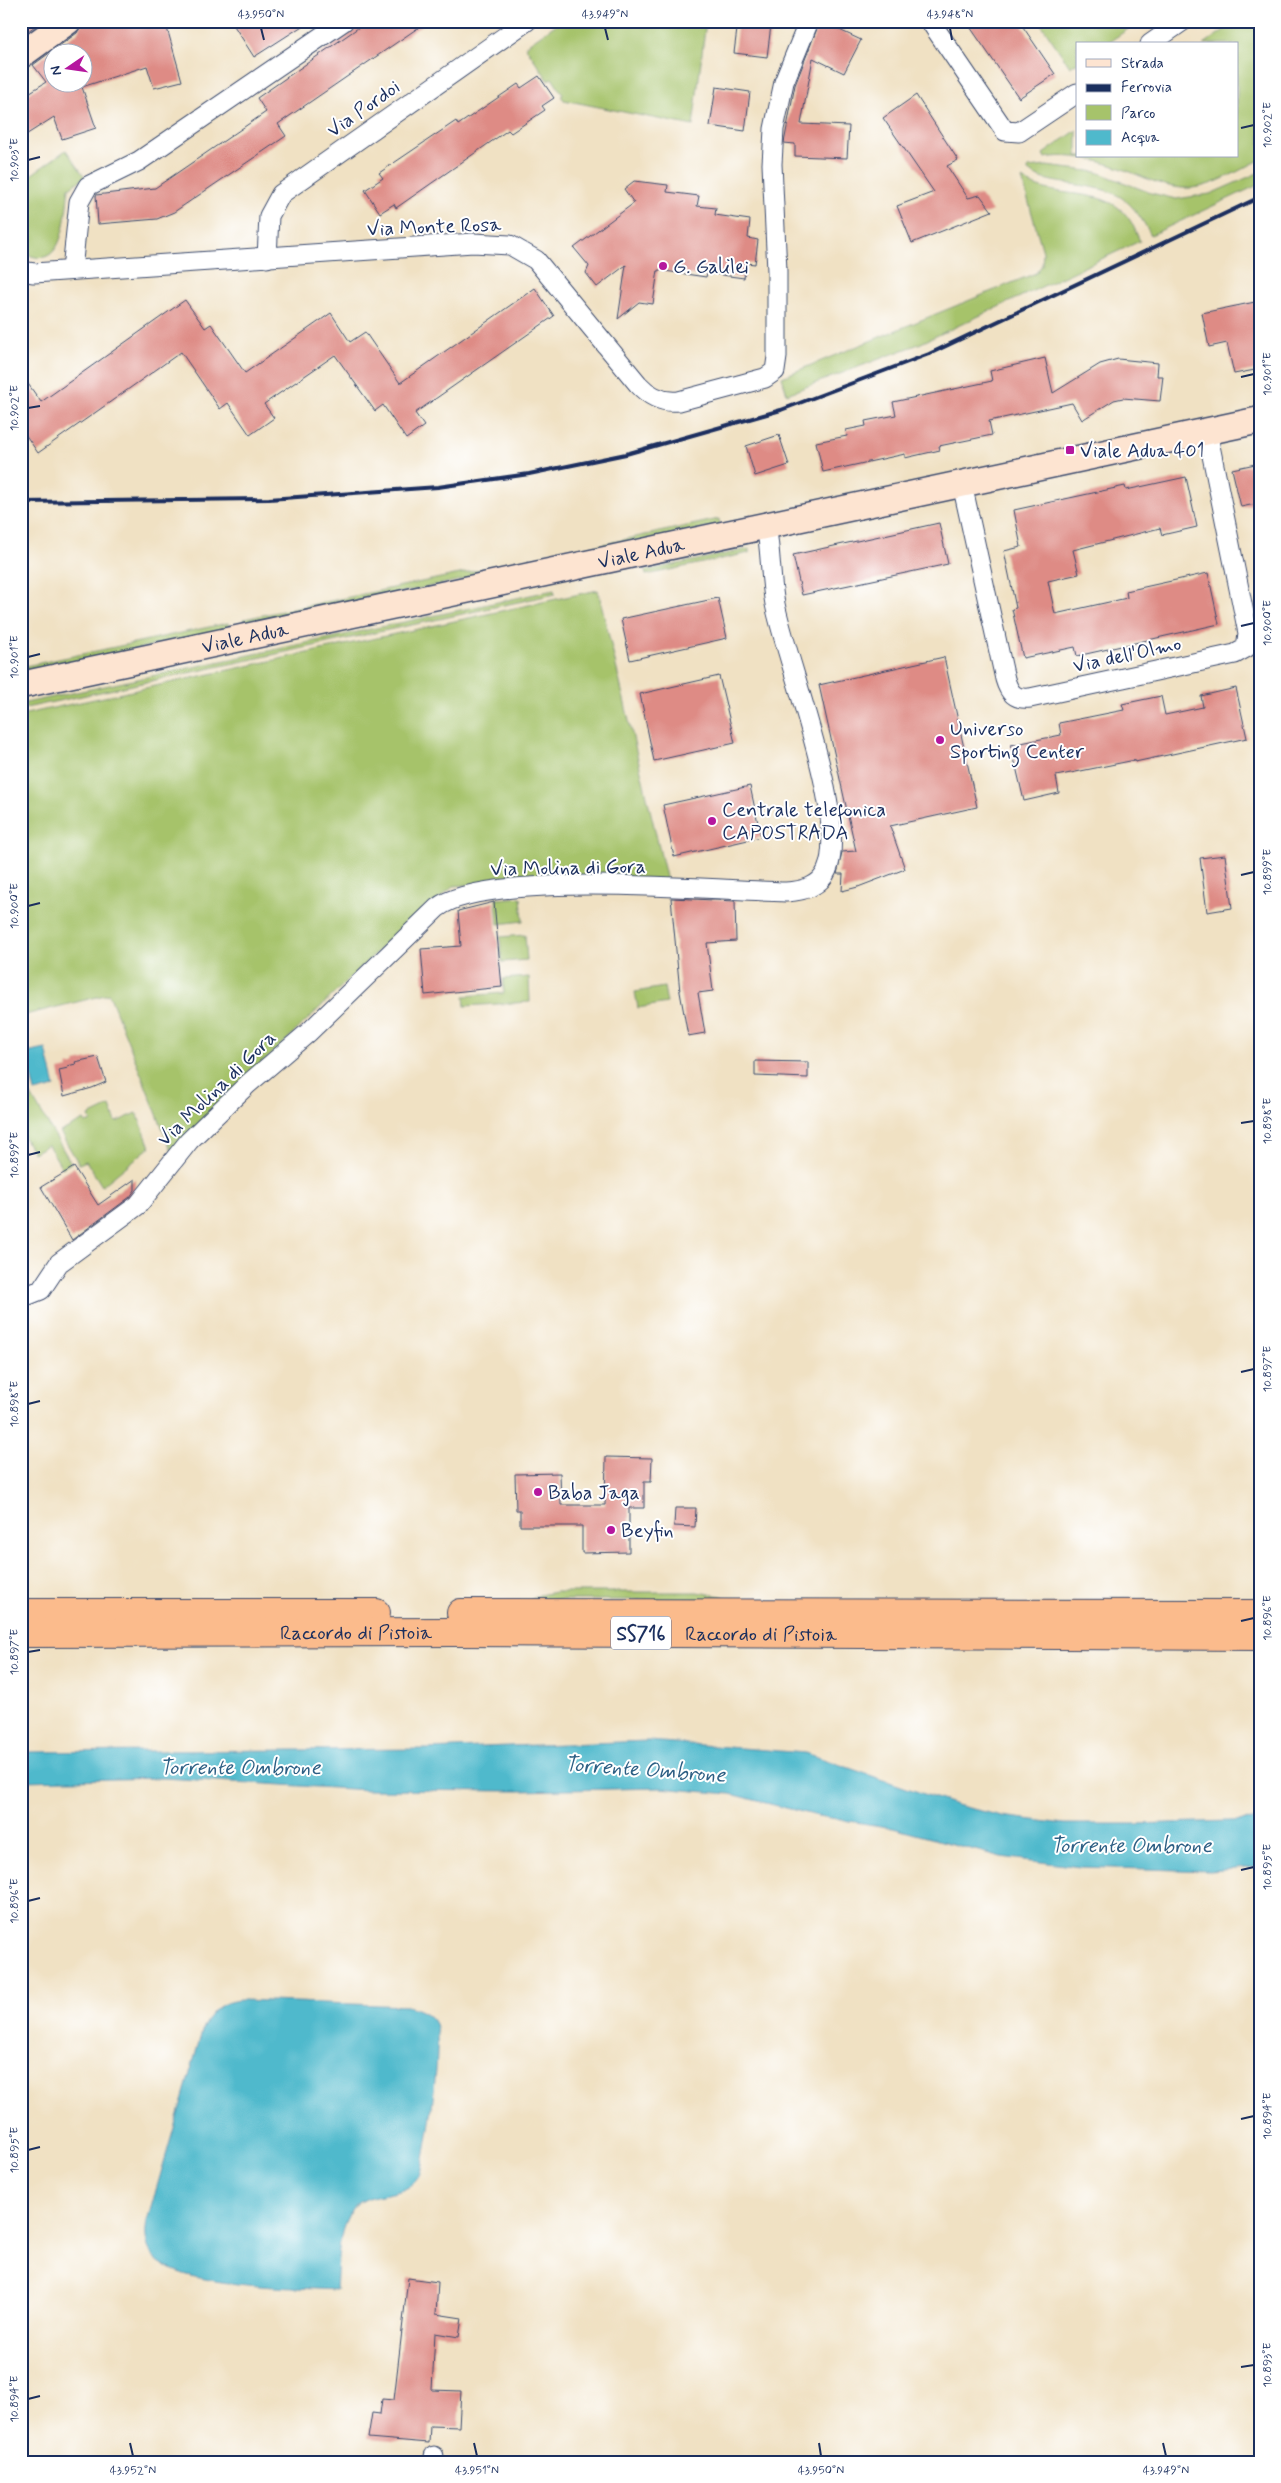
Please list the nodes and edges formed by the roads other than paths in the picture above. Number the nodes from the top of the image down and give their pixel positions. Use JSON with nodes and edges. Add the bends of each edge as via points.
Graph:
{"nodes":[{"id":1,"x":68,"y":21,"type":"edge"},
{"id":2,"x":344,"y":21,"type":"edge"},
{"id":3,"x":527,"y":21,"type":"edge"},
{"id":4,"x":810,"y":21,"type":"edge"},
{"id":5,"x":930,"y":21,"type":"edge"},
{"id":6,"x":1183,"y":21,"type":"edge"},
{"id":7,"x":1153,"y":42,"type":"edge"},
{"id":8,"x":21,"y":55,"type":"edge"},
{"id":9,"x":1076,"y":93,"type":"edge"},
{"id":10,"x":267,"y":258,"type":"junction"},
{"id":11,"x":72,"y":270,"type":"junction"},
{"id":12,"x":21,"y":271,"type":"edge"},
{"id":13,"x":1260,"y":420,"type":"edge"},
{"id":14,"x":1207,"y":431,"type":"junction"},
{"id":15,"x":962,"y":484,"type":"junction"},
{"id":16,"x":766,"y":525,"type":"junction"},
{"id":17,"x":21,"y":685,"type":"edge"},
{"id":18,"x":21,"y":1298,"type":"edge"},
{"id":19,"x":21,"y":1613,"type":"edge"},
{"id":20,"x":1260,"y":1614,"type":"edge"},
{"id":21,"x":21,"y":1633,"type":"edge"},
{"id":22,"x":1260,"y":1636,"type":"edge"}],
"edges":[{"from":1,"to":8,"type":"main road"},
{"from":2,"to":11,"type":"street","via":[[139,161],[88,186],[79,202]]},
{"from":3,"to":10,"type":"street","name":"Via Pordoi","via":[[281,194],[269,216]]},
{"from":4,"to":10,"type":"street","name":"Via Monte Rosa","via":[[784,82],[774,129],[772,164],[778,357],[775,371],[765,378],[679,400],[654,397],[638,384],[540,264],[510,245],[473,243]]},
{"from":5,"to":9,"type":"street","via":[[1005,131],[1019,132]]},
{"from":6,"to":7,"type":"street"},
{"from":10,"to":11,"type":"street","name":"Via Monte Rosa"},
{"from":11,"to":12,"type":"street","name":"Via Monte Rosa"},
{"from":13,"to":14,"type":"main road","name":"Viale Adua"},
{"from":14,"to":15,"type":"main road","name":"Viale Adua"},
{"from":14,"to":15,"type":"street","name":"Via dell'Olmo","via":[[1249,638],[1243,651],[1225,656],[1030,698],[1014,696],[1005,679]]},
{"from":15,"to":16,"type":"main road","name":"Viale Adua"},
{"from":16,"to":17,"type":"main road","name":"Viale Adua"},
{"from":16,"to":18,"type":"street","name":"Via Molina di Gora","via":[[775,604],[828,804],[830,859],[820,881],[803,890],[786,892],[552,886],[484,892],[450,900],[437,908],[309,1032],[248,1084],[189,1141],[138,1205],[59,1263],[40,1290]]},
{"from":19,"to":20,"type":"highway","name":"Raccordo di Pistoia","number":"SS716"},
{"from":21,"to":22,"type":"highway","name":"Raccordo di Pistoia","number":"SS716"}]}
